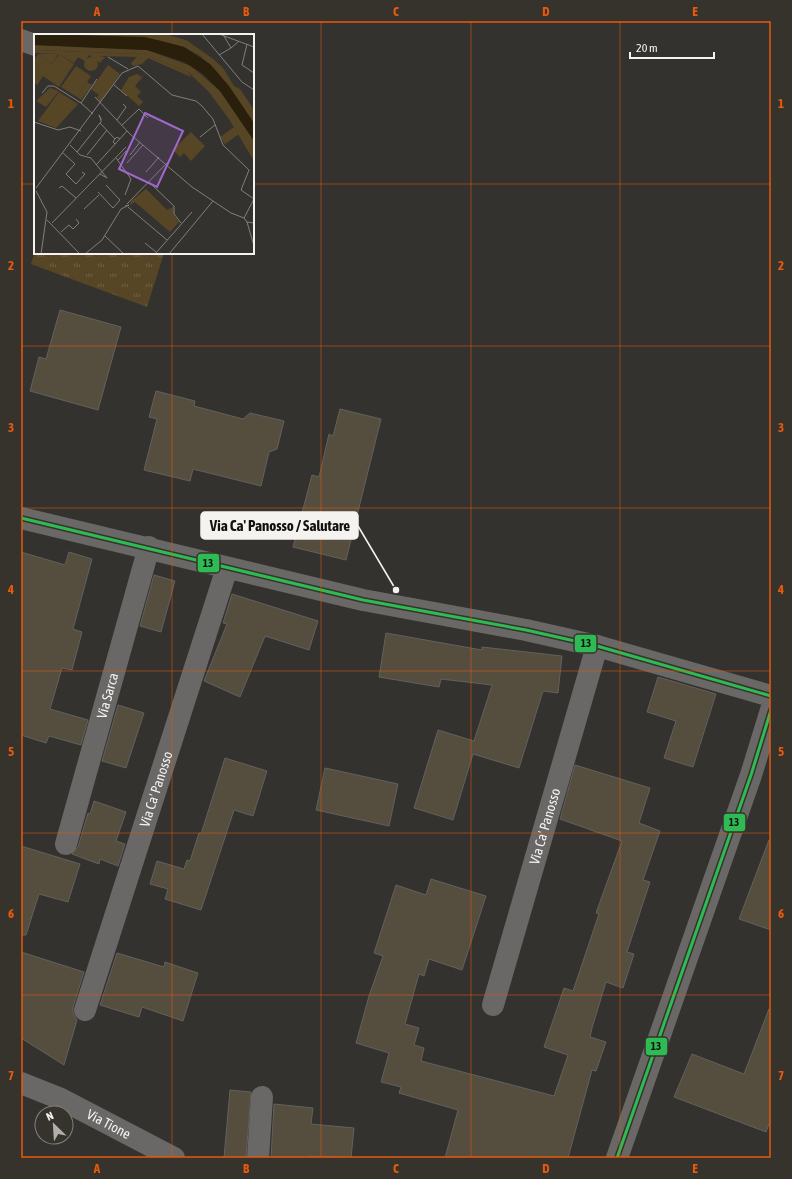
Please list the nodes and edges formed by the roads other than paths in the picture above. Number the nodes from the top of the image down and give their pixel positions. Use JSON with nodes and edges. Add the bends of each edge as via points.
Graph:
{"nodes":[{"id":1,"x":21,"y":40,"type":"edge"},
{"id":2,"x":34,"y":45,"type":"edge"},
{"id":3,"x":21,"y":518,"type":"edge"},
{"id":4,"x":149,"y":547,"type":"junction"},
{"id":5,"x":227,"y":568,"type":"junction"},
{"id":6,"x":597,"y":646,"type":"junction"},
{"id":7,"x":771,"y":696,"type":"edge"},
{"id":8,"x":771,"y":710,"type":"edge"},
{"id":9,"x":66,"y":844,"type":"dead end"},
{"id":10,"x":493,"y":1005,"type":"dead end"},
{"id":11,"x":85,"y":1010,"type":"dead end"},
{"id":12,"x":21,"y":1083,"type":"edge"},
{"id":13,"x":262,"y":1097,"type":"dead end"},
{"id":14,"x":174,"y":1158,"type":"edge"},
{"id":15,"x":258,"y":1158,"type":"edge"},
{"id":16,"x":618,"y":1158,"type":"edge"}],
"edges":[{"from":1,"to":2,"type":"street"},
{"from":3,"to":4,"type":"street"},
{"from":4,"to":5,"type":"street"},
{"from":4,"to":9,"type":"street","name":"Via Sarca"},
{"from":5,"to":6,"type":"street","via":[[363,600],[526,630]]},
{"from":5,"to":11,"type":"street","name":"Via Ca' Panosso"},
{"from":6,"to":7,"type":"street"},
{"from":6,"to":10,"type":"street","name":"Via Ca' Panosso"},
{"from":8,"to":16,"type":"street","via":[[751,775]]},
{"from":12,"to":14,"type":"street","name":"Via Tione","via":[[61,1099]]},
{"from":13,"to":15,"type":"street"}]}
